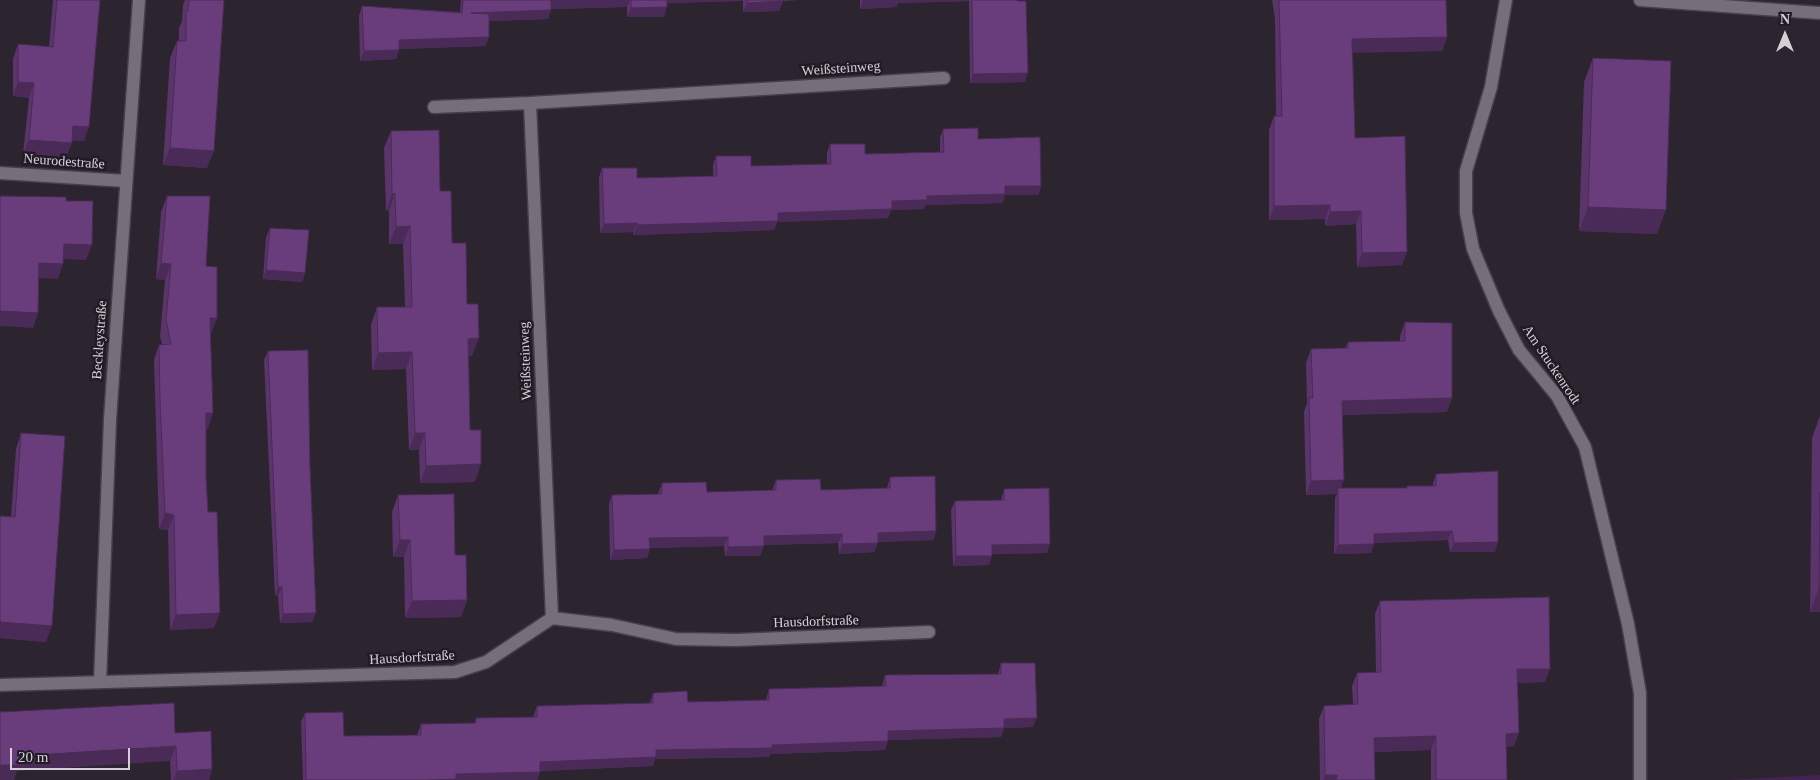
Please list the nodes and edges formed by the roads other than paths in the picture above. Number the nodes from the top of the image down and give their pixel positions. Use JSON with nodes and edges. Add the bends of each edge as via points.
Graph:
{"nodes":[{"id":1,"x":139,"y":0,"type":"edge"},
{"id":2,"x":1506,"y":0,"type":"edge"},
{"id":3,"x":1640,"y":0,"type":"edge"},
{"id":4,"x":1820,"y":13,"type":"edge"},
{"id":5,"x":944,"y":78,"type":"dead end"},
{"id":6,"x":530,"y":103,"type":"junction"},
{"id":7,"x":434,"y":107,"type":"dead end"},
{"id":8,"x":0,"y":173,"type":"edge"},
{"id":9,"x":126,"y":181,"type":"junction"},
{"id":10,"x":552,"y":618,"type":"junction"},
{"id":11,"x":929,"y":632,"type":"dead end"},
{"id":12,"x":100,"y":682,"type":"junction"},
{"id":13,"x":0,"y":685,"type":"edge"},
{"id":14,"x":1640,"y":780,"type":"edge"}],
"edges":[{"from":1,"to":9,"type":"street","name":"Beckleystraße"},
{"from":2,"to":14,"type":"street","name":"Am Stuckenrodt","via":[[1491,87],[1466,171],[1466,213],[1474,249],[1499,311],[1519,350],[1557,396],[1584,447],[1628,624],[1640,693]]},
{"from":3,"to":4,"type":"street"},
{"from":5,"to":6,"type":"street","name":"Weißsteinweg"},
{"from":6,"to":7,"type":"street","name":"Weißsteinweg"},
{"from":6,"to":10,"type":"street","name":"Weißsteinweg"},
{"from":8,"to":9,"type":"street","name":"Neurodestraße"},
{"from":9,"to":12,"type":"street","name":"Beckleystraße","via":[[110,420]]},
{"from":10,"to":11,"type":"street","name":"Hausdorfstraße","via":[[612,625],[676,639],[736,640]]},
{"from":10,"to":12,"type":"street","name":"Hausdorfstraße","via":[[486,662],[455,672]]},
{"from":12,"to":13,"type":"street","name":"Hausdorfstraße"}]}
